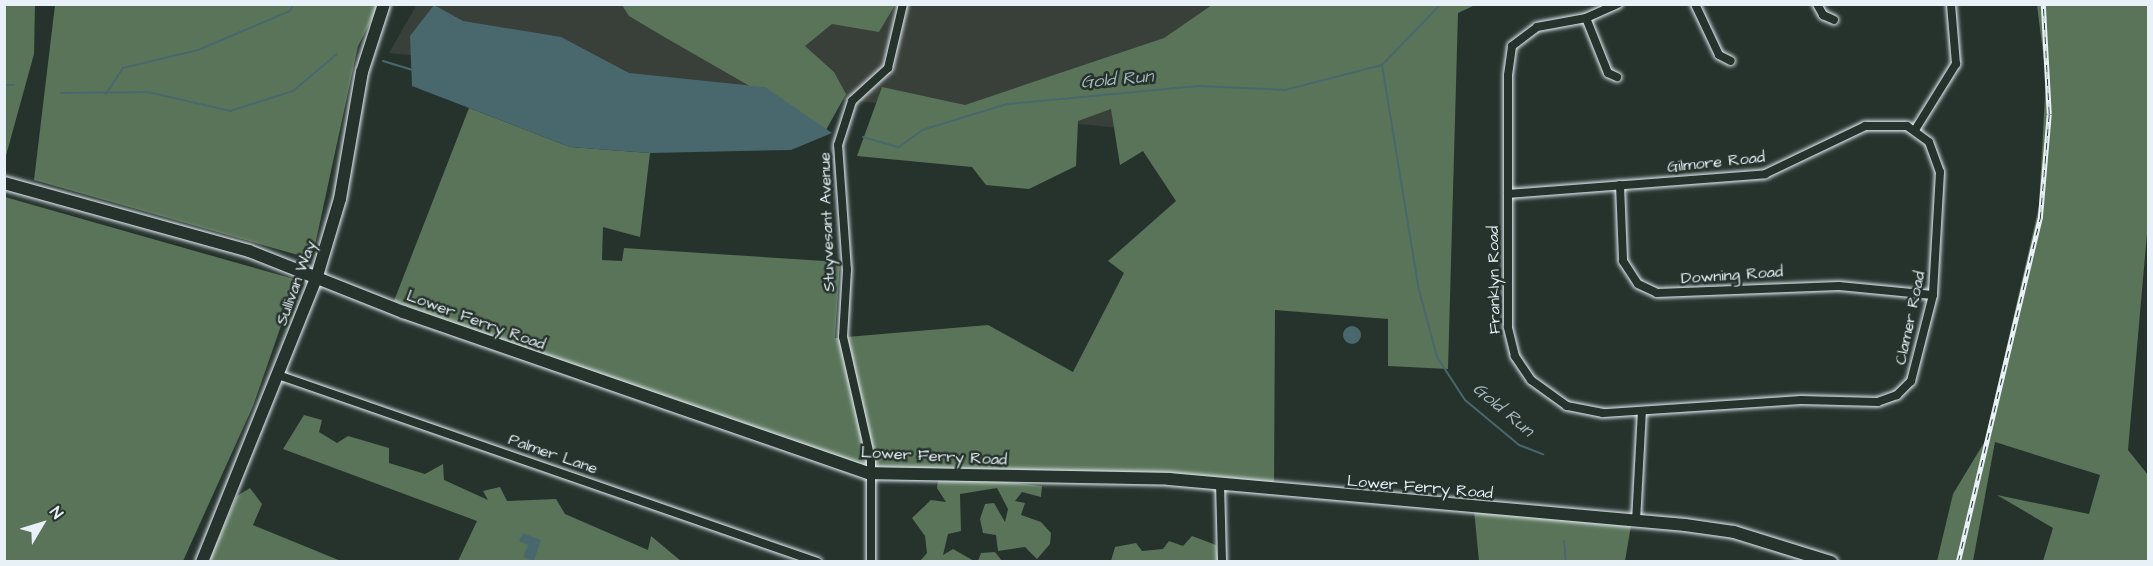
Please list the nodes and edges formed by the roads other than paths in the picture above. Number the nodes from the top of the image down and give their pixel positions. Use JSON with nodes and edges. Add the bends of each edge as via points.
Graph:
{"nodes":[{"id":1,"x":384,"y":4,"type":"edge"},
{"id":2,"x":903,"y":4,"type":"edge"},
{"id":3,"x":1618,"y":4,"type":"edge"},
{"id":4,"x":1695,"y":4,"type":"edge"},
{"id":5,"x":1817,"y":4,"type":"edge"},
{"id":6,"x":1951,"y":4,"type":"edge"},
{"id":7,"x":1586,"y":18,"type":"junction"},
{"id":8,"x":1834,"y":20,"type":"dead end"},
{"id":9,"x":1731,"y":61,"type":"dead end"},
{"id":10,"x":1617,"y":77,"type":"dead end"},
{"id":11,"x":1915,"y":130,"type":"junction"},
{"id":12,"x":4,"y":183,"type":"edge"},
{"id":13,"x":1620,"y":185,"type":"junction"},
{"id":14,"x":1508,"y":194,"type":"junction"},
{"id":15,"x":317,"y":276,"type":"junction"},
{"id":16,"x":1933,"y":295,"type":"junction"},
{"id":17,"x":278,"y":375,"type":"junction"},
{"id":18,"x":1642,"y":411,"type":"junction"},
{"id":19,"x":869,"y":473,"type":"junction"},
{"id":20,"x":1220,"y":483,"type":"junction"},
{"id":21,"x":1636,"y":521,"type":"junction"},
{"id":22,"x":202,"y":561,"type":"edge"},
{"id":23,"x":817,"y":561,"type":"edge"},
{"id":24,"x":871,"y":561,"type":"edge"},
{"id":25,"x":1222,"y":561,"type":"edge"},
{"id":26,"x":1831,"y":561,"type":"edge"}],
"edges":[{"from":1,"to":15,"type":"street","name":"Sullivan Way","via":[[362,72],[340,199]]},
{"from":2,"to":19,"type":"street","name":"Stuyvesant Avenue","via":[[888,68],[852,101],[838,145],[847,270],[843,337],[861,403]]},
{"from":3,"to":7,"type":"street"},
{"from":4,"to":9,"type":"street","via":[[1719,55]]},
{"from":5,"to":8,"type":"street","via":[[1822,15]]},
{"from":6,"to":11,"type":"street","via":[[1956,64]]},
{"from":7,"to":10,"type":"street","via":[[1608,73]]},
{"from":7,"to":14,"type":"street","name":"Franklyn Road","via":[[1538,27],[1522,35],[1510,54]]},
{"from":11,"to":13,"type":"street","name":"Gilmore Road","via":[[1875,123],[1765,174]]},
{"from":11,"to":16,"type":"street","name":"Clamer Road","via":[[1934,151],[1940,172]]},
{"from":12,"to":15,"type":"street","name":"Lower Ferry Road","via":[[166,225]]},
{"from":13,"to":14,"type":"street","name":"Gilmore Road"},
{"from":13,"to":16,"type":"street","name":"Downing Road","via":[[1623,261],[1638,284],[1657,293],[1839,286]]},
{"from":14,"to":18,"type":"street","name":"Franklyn Road","via":[[1508,327],[1522,369],[1541,390],[1567,406],[1593,412]]},
{"from":15,"to":17,"type":"street","name":"Sullivan Way"},
{"from":15,"to":19,"type":"street","name":"Lower Ferry Road","via":[[403,312]]},
{"from":16,"to":18,"type":"street","name":"Clamer Road","via":[[1915,372],[1905,389],[1887,400]]},
{"from":17,"to":22,"type":"street","name":"Sullivan Way"},
{"from":17,"to":23,"type":"street","name":"Palmer Lane"},
{"from":18,"to":21,"type":"street"},
{"from":19,"to":20,"type":"street","name":"Lower Ferry Road"},
{"from":19,"to":24,"type":"street","name":"Stuyvesant Avenue"},
{"from":20,"to":21,"type":"street","name":"Lower Ferry Road"},
{"from":20,"to":25,"type":"street"},
{"from":21,"to":26,"type":"street","name":"Lower Ferry Road","via":[[1734,532]]}]}
